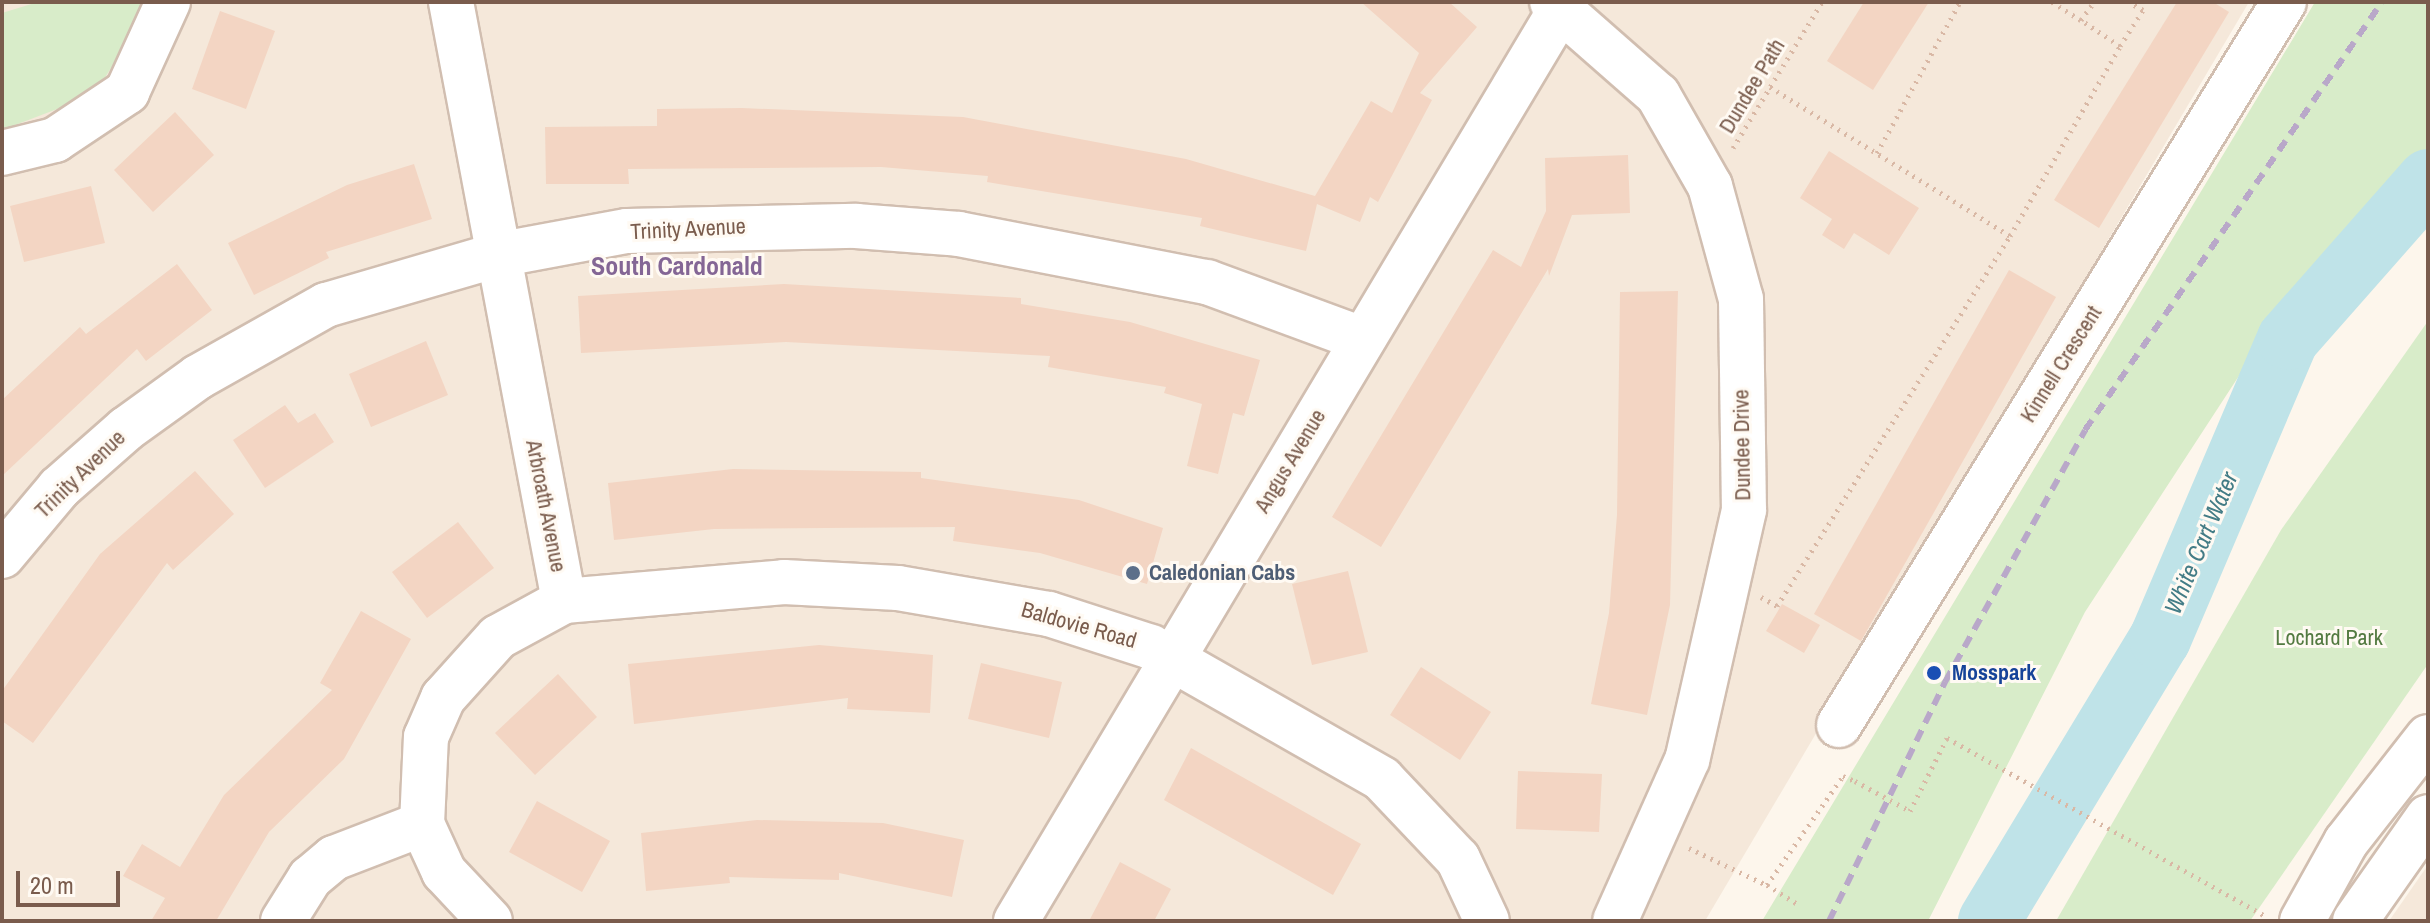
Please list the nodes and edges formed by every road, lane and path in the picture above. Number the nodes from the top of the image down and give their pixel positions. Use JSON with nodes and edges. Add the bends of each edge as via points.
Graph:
{"nodes":[{"id":1,"x":168,"y":2,"type":"edge"},
{"id":2,"x":451,"y":2,"type":"edge"},
{"id":3,"x":1822,"y":2,"type":"edge"},
{"id":4,"x":1960,"y":2,"type":"edge"},
{"id":5,"x":2052,"y":2,"type":"edge"},
{"id":6,"x":2094,"y":2,"type":"edge"},
{"id":7,"x":2129,"y":2,"type":"edge"},
{"id":8,"x":2284,"y":2,"type":"edge"},
{"id":9,"x":1559,"y":4,"type":"edge"},
{"id":10,"x":2081,"y":20,"type":"junction"},
{"id":11,"x":2120,"y":46,"type":"junction"},
{"id":12,"x":1770,"y":87,"type":"junction"},
{"id":13,"x":2,"y":153,"type":"edge"},
{"id":14,"x":1877,"y":153,"type":"junction"},
{"id":15,"x":1710,"y":186,"type":"junction"},
{"id":16,"x":2010,"y":236,"type":"junction"},
{"id":17,"x":497,"y":255,"type":"junction"},
{"id":18,"x":1362,"y":339,"type":"junction"},
{"id":19,"x":2,"y":556,"type":"edge"},
{"id":20,"x":1729,"y":579,"type":"junction"},
{"id":21,"x":564,"y":601,"type":"junction"},
{"id":22,"x":1174,"y":656,"type":"junction"},
{"id":23,"x":1839,"y":725,"type":"dead end"},
{"id":24,"x":2428,"y":737,"type":"edge"},
{"id":25,"x":2428,"y":817,"type":"edge"},
{"id":26,"x":422,"y":824,"type":"junction"},
{"id":27,"x":1659,"y":833,"type":"junction"},
{"id":28,"x":1767,"y":885,"type":"junction"},
{"id":29,"x":1800,"y":906,"type":"dead end"},
{"id":30,"x":283,"y":921,"type":"edge"},
{"id":31,"x":490,"y":921,"type":"edge"},
{"id":32,"x":1016,"y":921,"type":"edge"},
{"id":33,"x":1487,"y":921,"type":"edge"},
{"id":34,"x":1615,"y":921,"type":"edge"},
{"id":35,"x":2269,"y":921,"type":"edge"},
{"id":36,"x":2302,"y":921,"type":"edge"},
{"id":37,"x":2355,"y":921,"type":"edge"}],
"edges":[{"from":1,"to":13,"type":"street","via":[[127,92],[55,140]]},
{"from":2,"to":17,"type":"street","name":"Arbroath Avenue"},
{"from":3,"to":12,"type":"path","name":"Dundee Path"},
{"from":4,"to":14,"type":"path"},
{"from":5,"to":10,"type":"path"},
{"from":6,"to":10,"type":"path"},
{"from":7,"to":11,"type":"path","via":[[2143,10]]},
{"from":8,"to":23,"type":"street","name":"Kinnell Crescent"},
{"from":9,"to":15,"type":"street","name":"Dundee Drive","via":[[1658,95]]},
{"from":9,"to":18,"type":"street","name":"Angus Avenue"},
{"from":10,"to":11,"type":"path"},
{"from":11,"to":16,"type":"path"},
{"from":12,"to":14,"type":"path"},
{"from":12,"to":15,"type":"path","name":"Dundee Path"},
{"from":14,"to":16,"type":"path"},
{"from":15,"to":20,"type":"street","name":"Dundee Drive","via":[[1741,299],[1744,510]]},
{"from":16,"to":20,"type":"path","via":[[1777,606]]},
{"from":17,"to":18,"type":"street","name":"Trinity Avenue","via":[[627,231],[840,226],[959,234],[1207,282]]},
{"from":17,"to":19,"type":"street","name":"Trinity Avenue","via":[[326,305],[198,377],[59,488]]},
{"from":17,"to":21,"type":"street","name":"Arbroath Avenue"},
{"from":18,"to":22,"type":"street","name":"Angus Avenue"},
{"from":20,"to":27,"type":"street","name":"Dundee Drive","via":[[1687,760]]},
{"from":21,"to":22,"type":"street","name":"Baldovie Road","via":[[784,582],[898,588],[1049,614]]},
{"from":21,"to":26,"type":"street","name":"Arbroath Avenue","via":[[498,637],[443,698],[426,737]]},
{"from":22,"to":32,"type":"street","name":"Angus Avenue"},
{"from":22,"to":33,"type":"street","name":"Baldovie Road","via":[[1382,779],[1458,859]]},
{"from":24,"to":36,"type":"street","via":[[2346,842]]},
{"from":25,"to":37,"type":"street"},
{"from":26,"to":30,"type":"street","via":[[334,858],[310,878]]},
{"from":26,"to":31,"type":"street","via":[[444,872]]},
{"from":27,"to":28,"type":"path"},
{"from":27,"to":34,"type":"street","name":"Dundee Drive"},
{"from":28,"to":29,"type":"path"},
{"from":28,"to":35,"type":"path","bridge":true,"via":[[1843,776],[1910,811],[1947,738]]}]}
